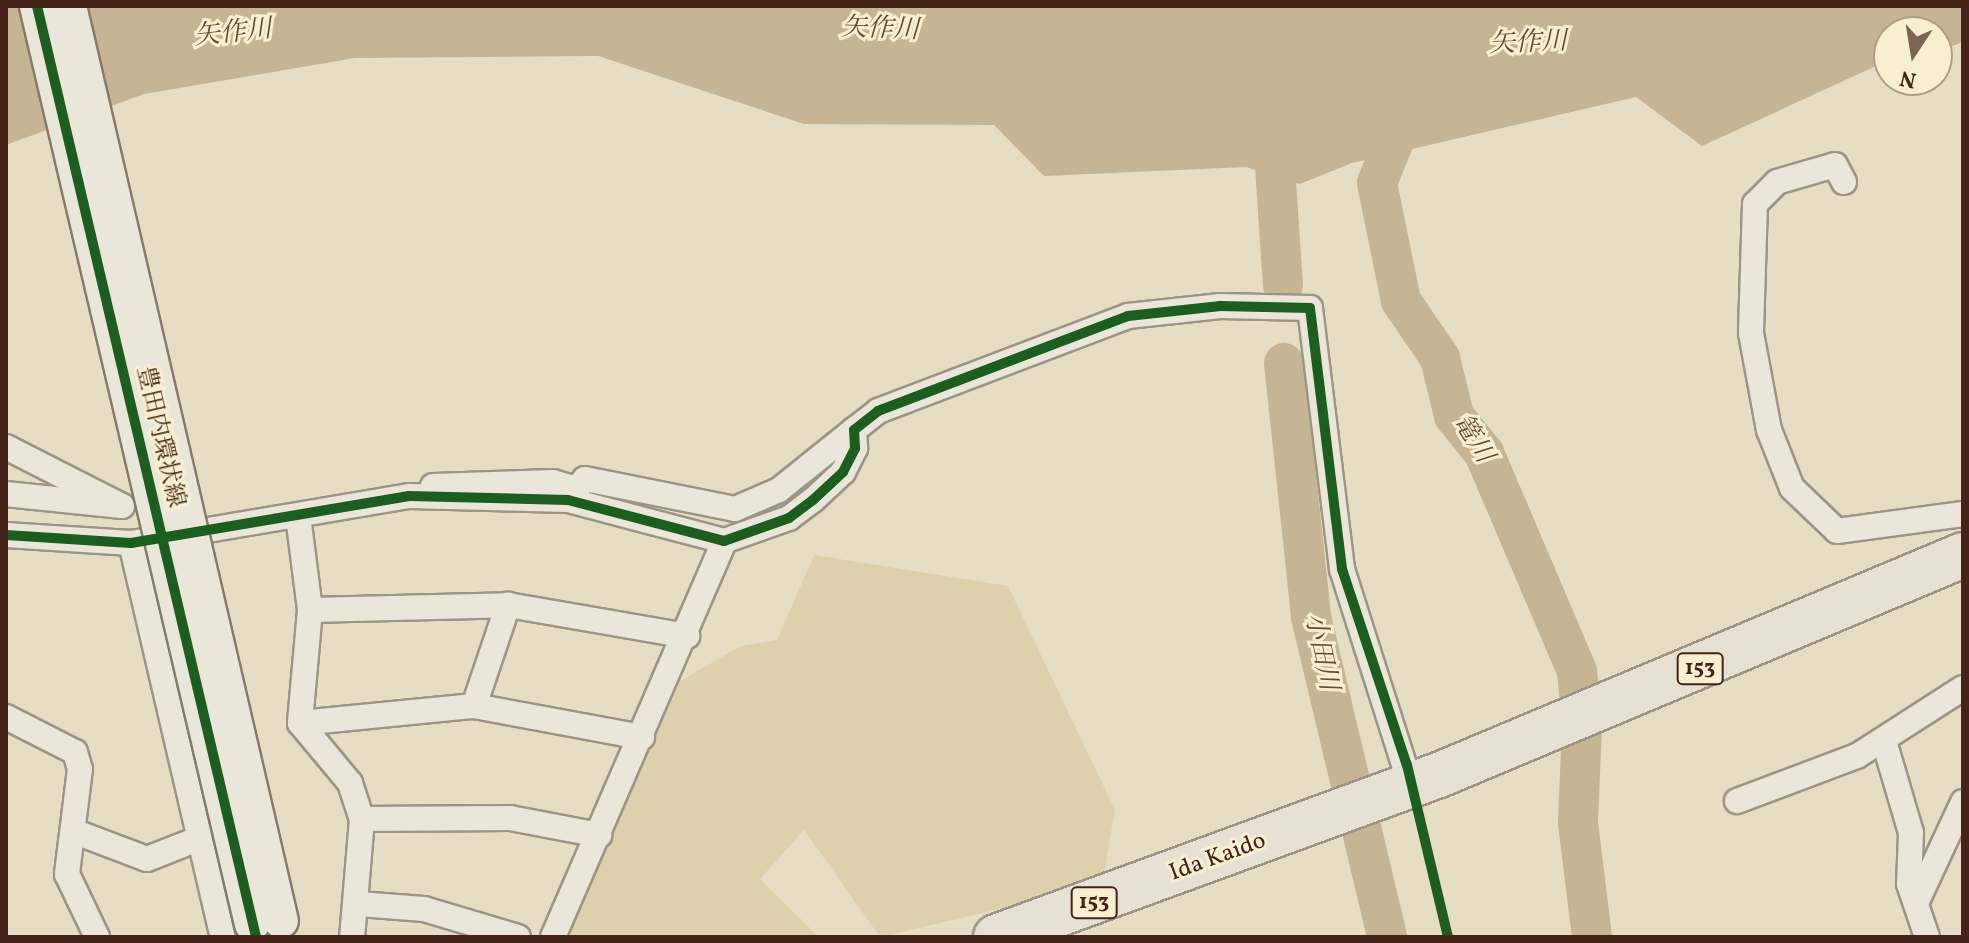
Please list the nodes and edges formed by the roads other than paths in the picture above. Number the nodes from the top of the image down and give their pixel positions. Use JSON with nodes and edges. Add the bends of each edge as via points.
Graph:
{"nodes":[{"id":1,"x":37,"y":6,"type":"edge"},
{"id":2,"x":69,"y":6,"type":"edge"},
{"id":3,"x":1844,"y":182,"type":"dead end"},
{"id":4,"x":854,"y":430,"type":"junction"},
{"id":5,"x":6,"y":447,"type":"edge"},
{"id":6,"x":6,"y":494,"type":"edge"},
{"id":7,"x":409,"y":496,"type":"junction"},
{"id":8,"x":1963,"y":514,"type":"edge"},
{"id":9,"x":298,"y":516,"type":"junction"},
{"id":10,"x":6,"y":535,"type":"edge"},
{"id":11,"x":724,"y":541,"type":"junction"},
{"id":12,"x":131,"y":543,"type":"junction"},
{"id":13,"x":1961,"y":557,"type":"edge"},
{"id":14,"x":508,"y":605,"type":"junction"},
{"id":15,"x":310,"y":610,"type":"junction"},
{"id":16,"x":687,"y":636,"type":"junction"},
{"id":17,"x":1963,"y":688,"type":"edge"},
{"id":18,"x":474,"y":706,"type":"junction"},
{"id":19,"x":6,"y":717,"type":"edge"},
{"id":20,"x":300,"y":723,"type":"junction"},
{"id":21,"x":642,"y":737,"type":"junction"},
{"id":22,"x":1884,"y":741,"type":"junction"},
{"id":23,"x":1425,"y":780,"type":"junction"},
{"id":24,"x":1737,"y":801,"type":"dead end"},
{"id":25,"x":1963,"y":802,"type":"edge"},
{"id":26,"x":362,"y":819,"type":"junction"},
{"id":27,"x":73,"y":831,"type":"junction"},
{"id":28,"x":599,"y":835,"type":"junction"},
{"id":29,"x":198,"y":839,"type":"junction"},
{"id":30,"x":1918,"y":899,"type":"junction"},
{"id":31,"x":359,"y":904,"type":"junction"},
{"id":32,"x":252,"y":927,"type":"edge"},
{"id":33,"x":1040,"y":930,"type":"edge"},
{"id":34,"x":97,"y":937,"type":"edge"},
{"id":35,"x":352,"y":937,"type":"edge"},
{"id":36,"x":518,"y":937,"type":"edge"},
{"id":37,"x":553,"y":937,"type":"edge"},
{"id":38,"x":996,"y":937,"type":"edge"},
{"id":39,"x":1927,"y":937,"type":"edge"}],
"edges":[{"from":1,"to":32,"type":"street","name":"豊田内環状線","bridge":true},
{"from":2,"to":32,"type":"street","name":"豊田内環状線","bridge":true},
{"from":3,"to":8,"type":"street","via":[[1835,165],[1777,182],[1755,204],[1751,333],[1769,430],[1792,488],[1837,531]]},
{"from":4,"to":7,"type":"street","via":[[779,490],[735,509],[585,479],[576,489],[553,482],[472,481],[427,487]]},
{"from":4,"to":11,"type":"street","via":[[855,448],[843,472],[813,500],[789,518]]},
{"from":4,"to":23,"type":"street","via":[[878,411],[1128,316],[1220,306],[1310,308],[1342,569]]},
{"from":5,"to":6,"type":"street","via":[[122,506]]},
{"from":7,"to":9,"type":"street"},
{"from":7,"to":11,"type":"street","via":[[568,500]]},
{"from":9,"to":12,"type":"street"},
{"from":9,"to":15,"type":"street"},
{"from":10,"to":12,"type":"street"},
{"from":11,"to":16,"type":"street"},
{"from":12,"to":29,"type":"street"},
{"from":13,"to":23,"type":"highway","number":"153"},
{"from":14,"to":15,"type":"street"},
{"from":14,"to":16,"type":"street"},
{"from":14,"to":18,"type":"street"},
{"from":15,"to":20,"type":"street"},
{"from":16,"to":21,"type":"street"},
{"from":17,"to":22,"type":"street"},
{"from":18,"to":20,"type":"street"},
{"from":18,"to":21,"type":"street"},
{"from":19,"to":27,"type":"street","via":[[75,752],[80,769]]},
{"from":20,"to":26,"type":"street","via":[[350,783]]},
{"from":21,"to":28,"type":"street"},
{"from":22,"to":24,"type":"street"},
{"from":22,"to":30,"type":"street","via":[[1911,833],[1909,884]]},
{"from":23,"to":33,"type":"highway","name":"Ida Kaido","number":"153"},
{"from":25,"to":30,"type":"street"},
{"from":26,"to":28,"type":"street","via":[[510,818]]},
{"from":26,"to":31,"type":"street"},
{"from":27,"to":29,"type":"street","via":[[147,859]]},
{"from":27,"to":34,"type":"street","via":[[69,887]]},
{"from":28,"to":37,"type":"street"},
{"from":29,"to":32,"type":"street"},
{"from":30,"to":39,"type":"street"},
{"from":31,"to":35,"type":"street"},
{"from":31,"to":36,"type":"street","via":[[424,909]]},
{"from":33,"to":38,"type":"highway","name":"Ida Kaido","number":"153"}]}
